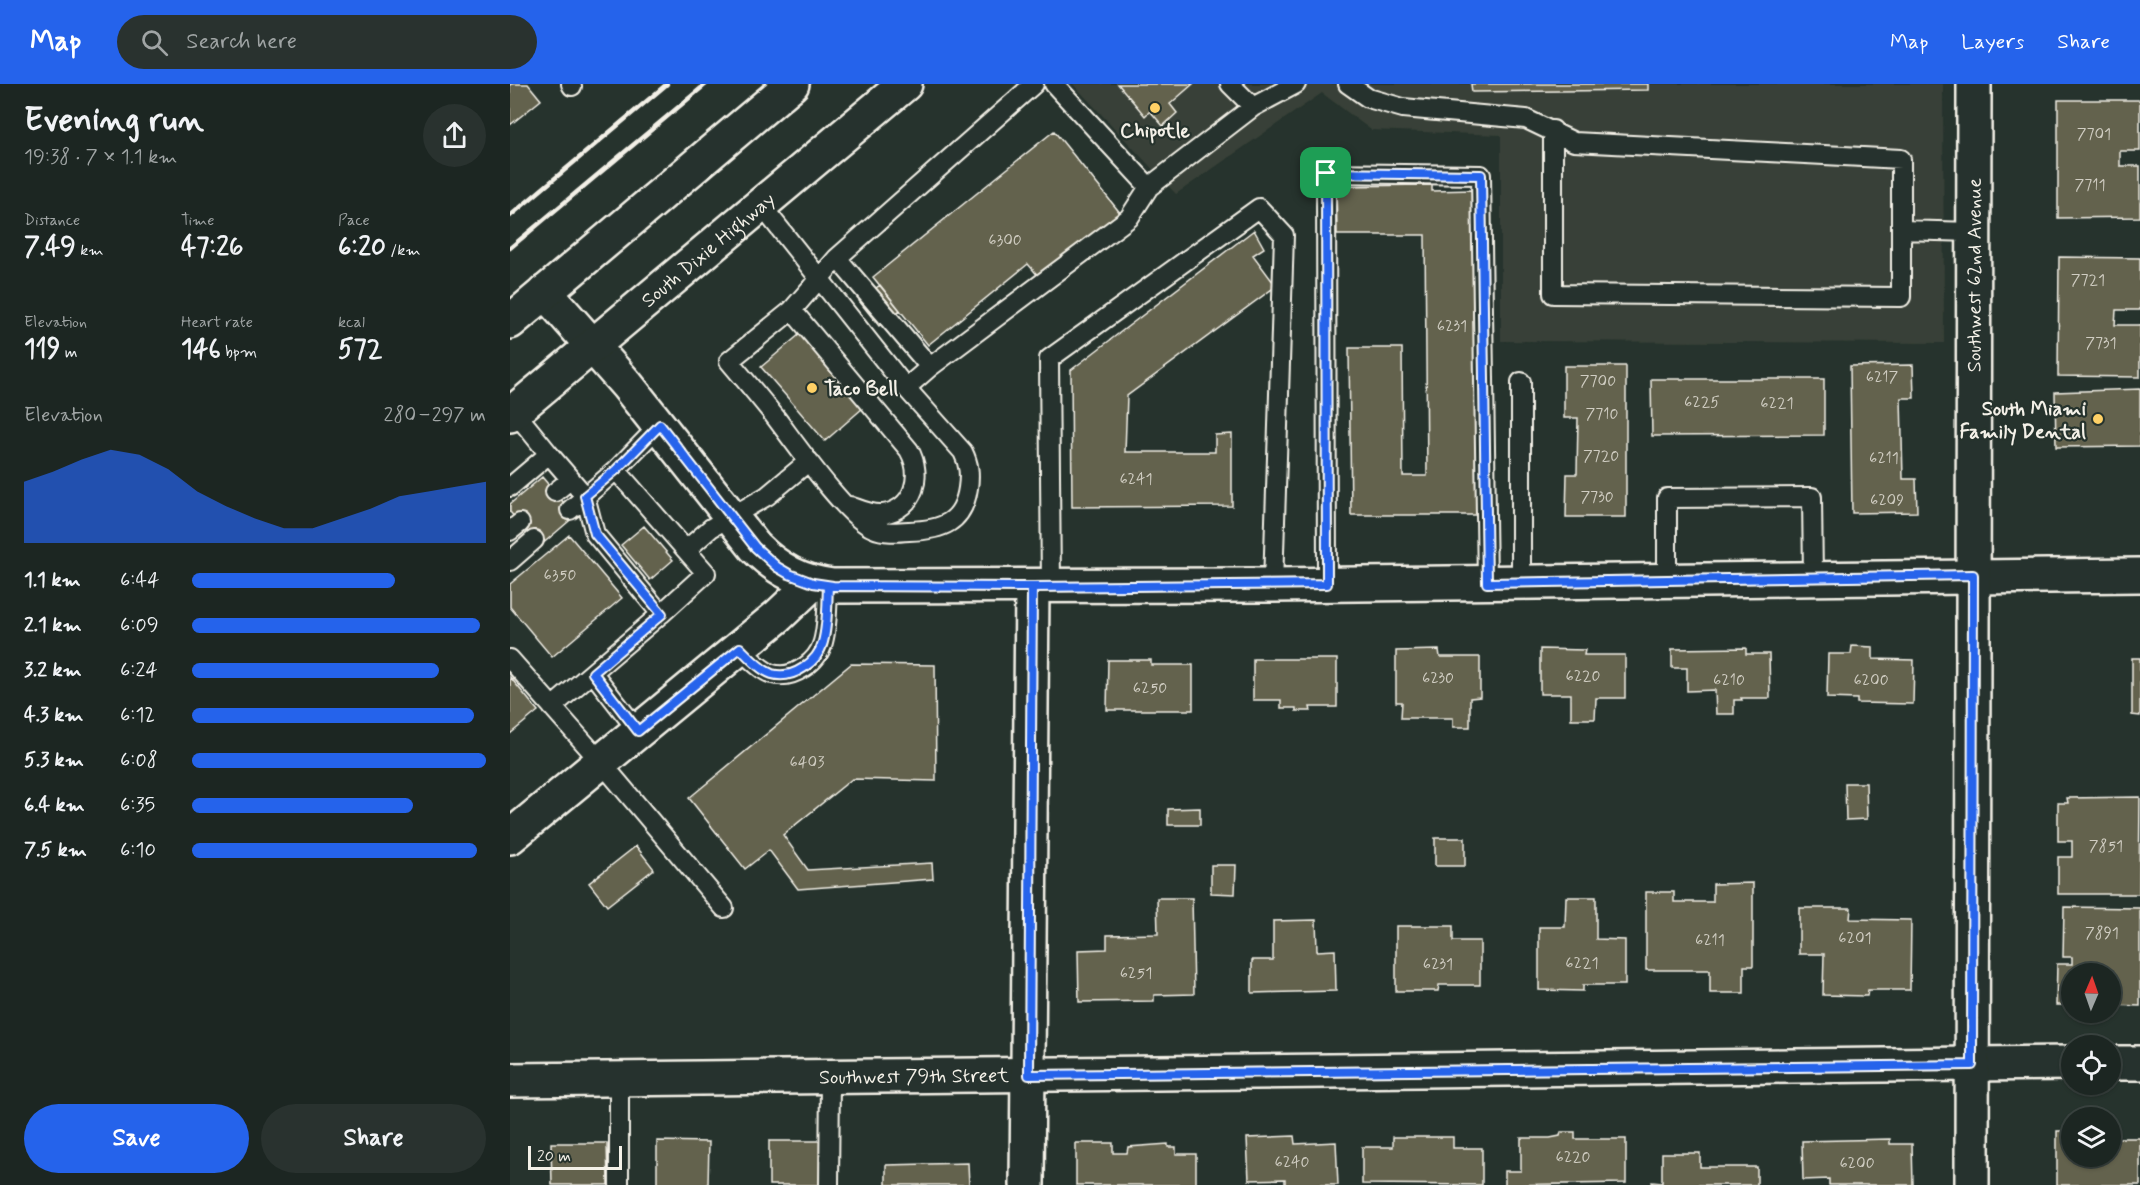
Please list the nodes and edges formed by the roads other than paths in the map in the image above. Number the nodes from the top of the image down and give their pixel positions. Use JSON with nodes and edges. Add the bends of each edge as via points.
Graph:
{"nodes":[{"id":1,"x":792,"y":84,"type":"edge"},
{"id":2,"x":905,"y":84,"type":"edge"},
{"id":3,"x":1034,"y":84,"type":"edge"},
{"id":4,"x":1054,"y":84,"type":"edge"},
{"id":5,"x":1230,"y":84,"type":"edge"},
{"id":6,"x":1296,"y":84,"type":"edge"},
{"id":7,"x":1348,"y":84,"type":"edge"},
{"id":8,"x":1974,"y":84,"type":"edge"},
{"id":9,"x":1253,"y":107,"type":"junction"},
{"id":10,"x":1553,"y":130,"type":"junction"},
{"id":11,"x":1149,"y":186,"type":"junction"},
{"id":12,"x":761,"y":205,"type":"junction"},
{"id":13,"x":1901,"y":230,"type":"junction"},
{"id":14,"x":1973,"y":231,"type":"junction"},
{"id":15,"x":837,"y":258,"type":"junction"},
{"id":16,"x":818,"y":279,"type":"junction"},
{"id":17,"x":545,"y":292,"type":"junction"},
{"id":18,"x":792,"y":310,"type":"junction"},
{"id":19,"x":510,"y":322,"type":"edge"},
{"id":20,"x":593,"y":346,"type":"junction"},
{"id":21,"x":930,"y":367,"type":"junction"},
{"id":22,"x":1521,"y":382,"type":"dead end"},
{"id":23,"x":906,"y":388,"type":"junction"},
{"id":24,"x":512,"y":413,"type":"edge"},
{"id":25,"x":660,"y":425,"type":"junction"},
{"id":26,"x":549,"y":454,"type":"junction"},
{"id":27,"x":809,"y":461,"type":"junction"},
{"id":28,"x":616,"y":470,"type":"junction"},
{"id":29,"x":570,"y":480,"type":"junction"},
{"id":30,"x":510,"y":487,"type":"edge"},
{"id":31,"x":555,"y":492,"type":"dead end"},
{"id":32,"x":585,"y":496,"type":"junction"},
{"id":33,"x":843,"y":503,"type":"junction"},
{"id":34,"x":570,"y":510,"type":"dead end"},
{"id":35,"x":730,"y":517,"type":"junction"},
{"id":36,"x":534,"y":540,"type":"dead end"},
{"id":37,"x":687,"y":549,"type":"junction"},
{"id":38,"x":510,"y":561,"type":"edge"},
{"id":39,"x":1973,"y":575,"type":"junction"},
{"id":40,"x":2140,"y":575,"type":"edge"},
{"id":41,"x":1813,"y":578,"type":"junction"},
{"id":42,"x":1667,"y":580,"type":"junction"},
{"id":43,"x":1521,"y":582,"type":"junction"},
{"id":44,"x":1487,"y":583,"type":"junction"},
{"id":45,"x":820,"y":584,"type":"junction"},
{"id":46,"x":1327,"y":584,"type":"junction"},
{"id":47,"x":1273,"y":585,"type":"junction"},
{"id":48,"x":1042,"y":587,"type":"junction"},
{"id":49,"x":662,"y":614,"type":"junction"},
{"id":50,"x":740,"y":648,"type":"junction"},
{"id":51,"x":510,"y":659,"type":"edge"},
{"id":52,"x":593,"y":673,"type":"junction"},
{"id":53,"x":552,"y":707,"type":"junction"},
{"id":54,"x":638,"y":731,"type":"junction"},
{"id":55,"x":601,"y":762,"type":"junction"},
{"id":56,"x":510,"y":837,"type":"edge"},
{"id":57,"x":724,"y":908,"type":"dead end"},
{"id":58,"x":2061,"y":1063,"type":"edge"},
{"id":59,"x":2121,"y":1063,"type":"edge"},
{"id":60,"x":2140,"y":1063,"type":"edge"},
{"id":61,"x":1972,"y":1065,"type":"junction"},
{"id":62,"x":1029,"y":1075,"type":"junction"},
{"id":63,"x":830,"y":1077,"type":"junction"},
{"id":64,"x":619,"y":1079,"type":"junction"},
{"id":65,"x":510,"y":1080,"type":"edge"},
{"id":66,"x":620,"y":1185,"type":"edge"},
{"id":67,"x":829,"y":1185,"type":"edge"},
{"id":68,"x":1027,"y":1185,"type":"edge"},
{"id":69,"x":1972,"y":1185,"type":"edge"}],
"edges":[{"from":1,"to":17,"type":"main road"},
{"from":2,"to":12,"type":"main road","name":"South Dixie Highway"},
{"from":3,"to":15,"type":"lane"},
{"from":4,"to":11,"type":"lane"},
{"from":5,"to":9,"type":"lane"},
{"from":6,"to":9,"type":"lane"},
{"from":7,"to":10,"type":"lane","via":[[1368,98],[1403,108],[1526,118]]},
{"from":8,"to":14,"type":"main road","name":"Southwest 62nd Avenue"},
{"from":9,"to":11,"type":"lane"},
{"from":10,"to":13,"type":"lane","via":[[1574,142],[1901,159]]},
{"from":10,"to":13,"type":"lane","via":[[1553,294],[1901,297]]},
{"from":11,"to":21,"type":"lane","via":[[1129,218]]},
{"from":12,"to":16,"type":"lane"},
{"from":12,"to":20,"type":"main road","name":"South Dixie Highway"},
{"from":13,"to":14,"type":"lane"},
{"from":14,"to":39,"type":"main road","name":"Southwest 62nd Avenue"},
{"from":15,"to":16,"type":"lane"},
{"from":15,"to":21,"type":"lane"},
{"from":16,"to":18,"type":"lane"},
{"from":16,"to":23,"type":"lane"},
{"from":17,"to":19,"type":"main road"},
{"from":17,"to":20,"type":"main road"},
{"from":18,"to":27,"type":"lane","via":[[729,361]]},
{"from":18,"to":33,"type":"lane","via":[[909,450],[916,466],[912,495],[895,510],[870,514]]},
{"from":20,"to":24,"type":"main road","name":"South Dixie Highway"},
{"from":20,"to":25,"type":"main road"},
{"from":21,"to":23,"type":"lane"},
{"from":22,"to":43,"type":"lane"},
{"from":23,"to":33,"type":"lane","via":[[963,452],[970,478],[960,513],[931,529],[894,532],[862,523]]},
{"from":24,"to":26,"type":"lane"},
{"from":25,"to":28,"type":"lane"},
{"from":25,"to":35,"type":"main road"},
{"from":26,"to":29,"type":"lane"},
{"from":26,"to":30,"type":"lane"},
{"from":27,"to":33,"type":"lane"},
{"from":27,"to":35,"type":"lane","via":[[767,496]]},
{"from":28,"to":32,"type":"lane"},
{"from":28,"to":37,"type":"lane"},
{"from":29,"to":31,"type":"lane"},
{"from":29,"to":32,"type":"lane"},
{"from":32,"to":34,"type":"lane"},
{"from":32,"to":49,"type":"lane","via":[[595,534]]},
{"from":35,"to":37,"type":"lane"},
{"from":35,"to":45,"type":"main road","via":[[772,562],[789,574]]},
{"from":36,"to":38,"type":"lane"},
{"from":37,"to":49,"type":"lane","via":[[706,573]]},
{"from":39,"to":40,"type":"main road"},
{"from":39,"to":41,"type":"main road"},
{"from":39,"to":61,"type":"main road","name":"Southwest 62nd Avenue"},
{"from":41,"to":42,"type":"main road"},
{"from":41,"to":42,"type":"lane","via":[[1812,496],[1667,498]]},
{"from":42,"to":43,"type":"main road"},
{"from":43,"to":44,"type":"main road"},
{"from":44,"to":46,"type":"main road"},
{"from":44,"to":46,"type":"lane","via":[[1481,175],[1326,173]]},
{"from":45,"to":48,"type":"main road"},
{"from":45,"to":50,"type":"main road"},
{"from":45,"to":50,"type":"lane","via":[[826,628],[823,645],[806,667],[774,675]]},
{"from":46,"to":47,"type":"main road"},
{"from":47,"to":48,"type":"main road"},
{"from":47,"to":48,"type":"lane","via":[[1284,235],[1259,208],[1049,359]]},
{"from":48,"to":62,"type":"main road"},
{"from":49,"to":52,"type":"lane"},
{"from":50,"to":54,"type":"main road"},
{"from":51,"to":53,"type":"lane"},
{"from":52,"to":53,"type":"lane"},
{"from":52,"to":54,"type":"lane"},
{"from":53,"to":55,"type":"lane"},
{"from":54,"to":55,"type":"main road"},
{"from":55,"to":56,"type":"main road"},
{"from":55,"to":57,"type":"lane"},
{"from":58,"to":61,"type":"main road","name":"Southwest 79th Street"},
{"from":59,"to":60,"type":"main road"},
{"from":61,"to":62,"type":"main road","name":"Southwest 79th Street"},
{"from":61,"to":69,"type":"main road","name":"Southwest 62nd Avenue"},
{"from":62,"to":63,"type":"main road","name":"Southwest 79th Street"},
{"from":62,"to":68,"type":"main road"},
{"from":63,"to":64,"type":"main road","name":"Southwest 79th Street"},
{"from":63,"to":67,"type":"lane"},
{"from":64,"to":65,"type":"main road","name":"Southwest 79th Street"},
{"from":64,"to":66,"type":"lane"}]}
